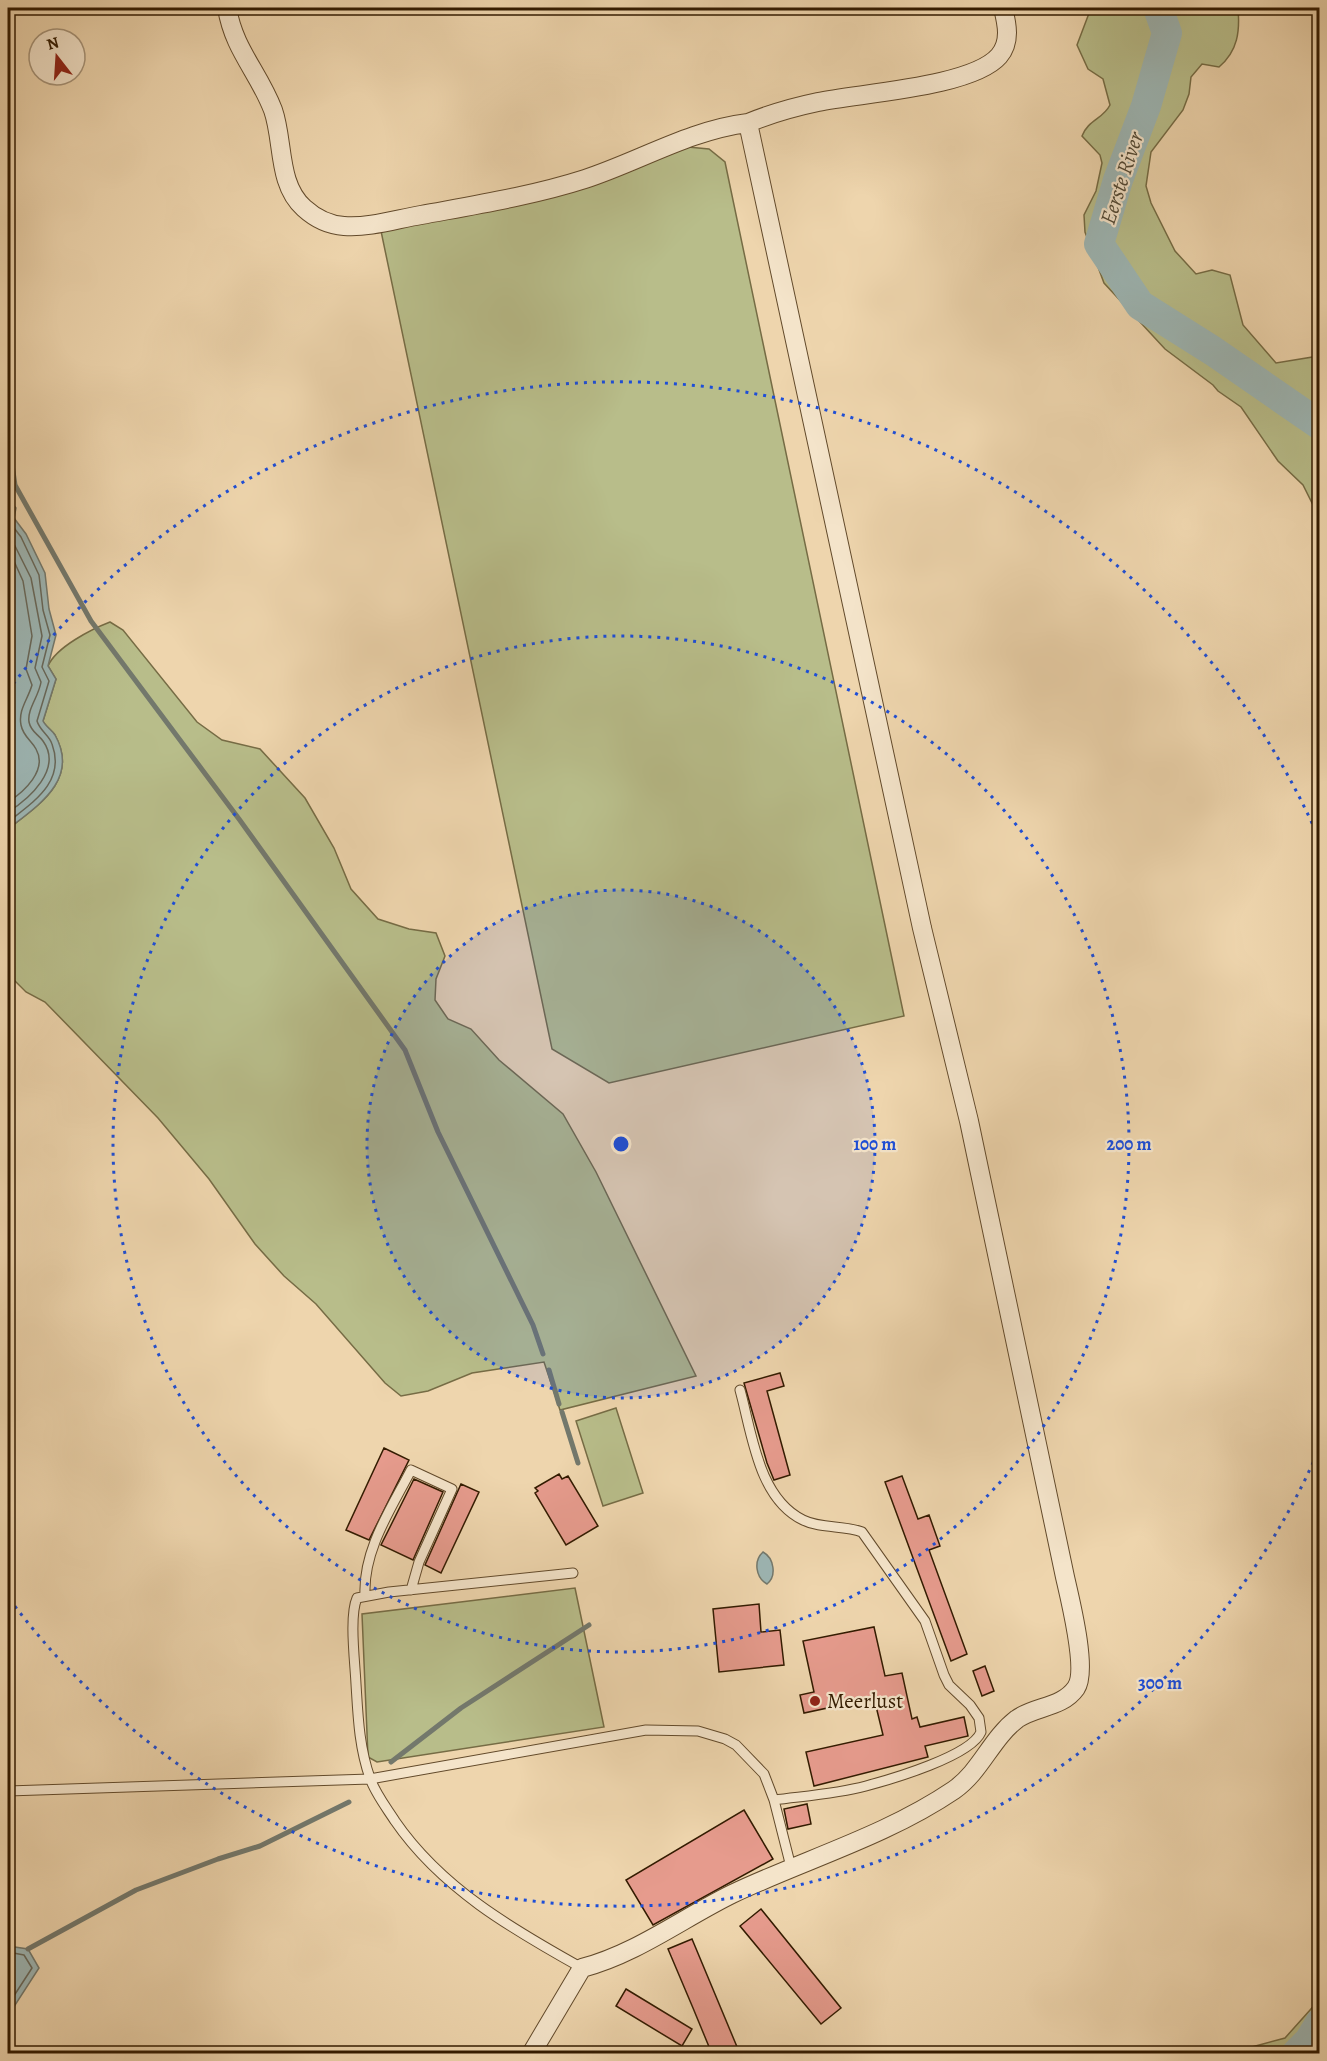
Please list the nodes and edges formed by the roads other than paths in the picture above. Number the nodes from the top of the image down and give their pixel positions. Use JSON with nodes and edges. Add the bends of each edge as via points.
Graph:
{"nodes":[{"id":1,"x":227,"y":8,"type":"edge"},
{"id":2,"x":1003,"y":8,"type":"edge"},
{"id":3,"x":748,"y":123,"type":"junction"},
{"id":4,"x":740,"y":1390,"type":"dead end"},
{"id":5,"x":573,"y":1573,"type":"dead end"},
{"id":6,"x":411,"y":1590,"type":"junction"},
{"id":7,"x":365,"y":1595,"type":"junction"},
{"id":8,"x":370,"y":1779,"type":"junction"},
{"id":9,"x":8,"y":1791,"type":"edge"},
{"id":10,"x":774,"y":1800,"type":"junction"},
{"id":11,"x":791,"y":1867,"type":"junction"},
{"id":12,"x":582,"y":1968,"type":"junction"},
{"id":13,"x":531,"y":2054,"type":"edge"}],
"edges":[{"from":1,"to":3,"type":"street","via":[[241,53],[261,81],[274,113],[292,194],[319,219],[344,226],[477,204],[583,180],[687,137]]},
{"from":2,"to":3,"type":"street","via":[[1008,28],[1006,45],[992,63],[977,72],[818,102]]},
{"from":3,"to":11,"type":"street","via":[[907,858],[969,1121],[1077,1633],[1080,1675],[1077,1687],[1068,1697],[1019,1718],[1008,1727],[974,1774],[954,1790],[865,1838]]},
{"from":4,"to":10,"type":"lane","via":[[771,1490],[780,1504],[804,1521],[855,1530],[869,1540],[925,1621],[944,1675],[979,1718],[981,1732],[972,1745],[904,1774],[865,1786]]},
{"from":5,"to":6,"type":"lane"},
{"from":6,"to":7,"type":"lane"},
{"from":6,"to":7,"type":"lane","via":[[452,1489],[411,1470],[375,1541],[364,1573]]},
{"from":7,"to":8,"type":"lane","via":[[355,1603],[355,1659],[360,1742]]},
{"from":8,"to":9,"type":"lane"},
{"from":8,"to":10,"type":"lane","via":[[646,1730],[698,1731],[725,1738],[747,1754],[764,1774]]},
{"from":8,"to":12,"type":"lane","via":[[412,1845],[434,1869],[482,1907]]},
{"from":10,"to":11,"type":"lane"},
{"from":11,"to":12,"type":"street"},
{"from":12,"to":13,"type":"street"}]}
